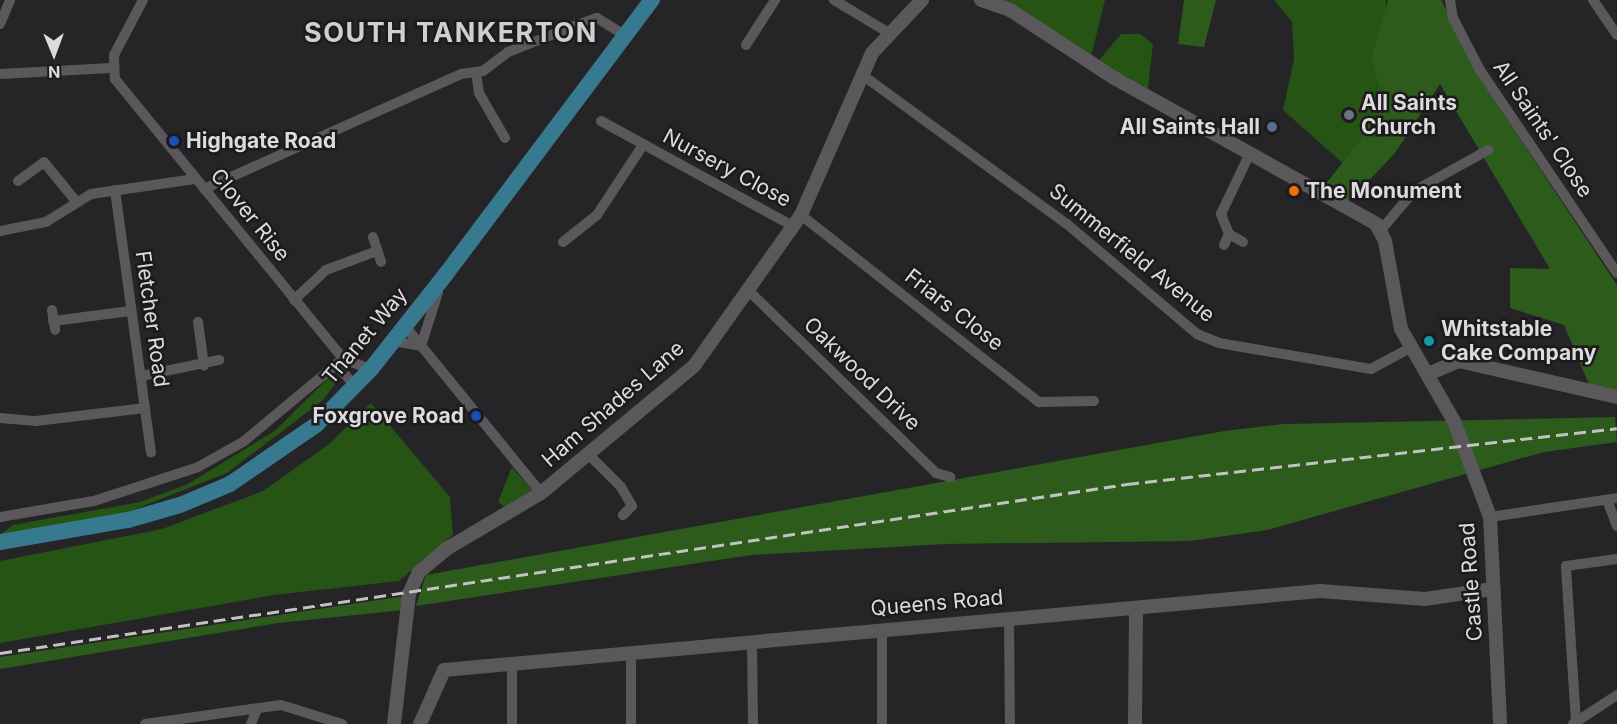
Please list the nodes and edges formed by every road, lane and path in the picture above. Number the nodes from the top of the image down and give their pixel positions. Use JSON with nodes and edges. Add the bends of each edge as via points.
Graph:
{"nodes":[{"id":1,"x":10,"y":0,"type":"edge"},
{"id":2,"x":143,"y":0,"type":"edge"},
{"id":3,"x":652,"y":0,"type":"edge"},
{"id":4,"x":775,"y":0,"type":"edge"},
{"id":5,"x":834,"y":0,"type":"edge"},
{"id":6,"x":922,"y":0,"type":"edge"},
{"id":7,"x":981,"y":0,"type":"edge"},
{"id":8,"x":1450,"y":0,"type":"edge"},
{"id":9,"x":1593,"y":0,"type":"edge"},
{"id":10,"x":0,"y":24,"type":"edge"},
{"id":11,"x":889,"y":33,"type":"junction"},
{"id":12,"x":1617,"y":35,"type":"edge"},
{"id":13,"x":626,"y":36,"type":"junction"},
{"id":14,"x":746,"y":45,"type":"dead end"},
{"id":15,"x":111,"y":68,"type":"junction"},
{"id":16,"x":476,"y":72,"type":"junction"},
{"id":17,"x":0,"y":74,"type":"edge"},
{"id":18,"x":861,"y":74,"type":"junction"},
{"id":19,"x":601,"y":121,"type":"dead end"},
{"id":20,"x":505,"y":138,"type":"dead end"},
{"id":21,"x":643,"y":145,"type":"junction"},
{"id":22,"x":1488,"y":150,"type":"dead end"},
{"id":23,"x":1249,"y":155,"type":"junction"},
{"id":24,"x":195,"y":179,"type":"junction"},
{"id":25,"x":18,"y":181,"type":"dead end"},
{"id":26,"x":204,"y":189,"type":"junction"},
{"id":27,"x":115,"y":190,"type":"junction"},
{"id":28,"x":75,"y":200,"type":"junction"},
{"id":29,"x":797,"y":220,"type":"junction"},
{"id":30,"x":1381,"y":230,"type":"junction"},
{"id":31,"x":0,"y":231,"type":"edge"},
{"id":32,"x":1229,"y":234,"type":"junction"},
{"id":33,"x":373,"y":237,"type":"dead end"},
{"id":34,"x":563,"y":242,"type":"dead end"},
{"id":35,"x":1243,"y":242,"type":"dead end"},
{"id":36,"x":1224,"y":245,"type":"dead end"},
{"id":37,"x":377,"y":251,"type":"junction"},
{"id":38,"x":381,"y":262,"type":"dead end"},
{"id":39,"x":1617,"y":273,"type":"edge"},
{"id":40,"x":446,"y":274,"type":"junction"},
{"id":41,"x":750,"y":292,"type":"junction"},
{"id":42,"x":294,"y":300,"type":"junction"},
{"id":43,"x":130,"y":311,"type":"junction"},
{"id":44,"x":53,"y":320,"type":"dead end"},
{"id":45,"x":198,"y":322,"type":"dead end"},
{"id":46,"x":405,"y":326,"type":"junction"},
{"id":47,"x":393,"y":341,"type":"junction"},
{"id":48,"x":421,"y":346,"type":"junction"},
{"id":49,"x":1410,"y":348,"type":"junction"},
{"id":50,"x":343,"y":359,"type":"junction"},
{"id":51,"x":219,"y":360,"type":"dead end"},
{"id":52,"x":204,"y":366,"type":"junction"},
{"id":53,"x":371,"y":369,"type":"junction"},
{"id":54,"x":1428,"y":374,"type":"junction"},
{"id":55,"x":141,"y":376,"type":"junction"},
{"id":56,"x":355,"y":386,"type":"junction"},
{"id":57,"x":1617,"y":397,"type":"edge"},
{"id":58,"x":1094,"y":401,"type":"dead end"},
{"id":59,"x":145,"y":408,"type":"junction"},
{"id":60,"x":0,"y":418,"type":"edge"},
{"id":61,"x":151,"y":453,"type":"dead end"},
{"id":62,"x":589,"y":455,"type":"junction"},
{"id":63,"x":950,"y":477,"type":"dead end"},
{"id":64,"x":541,"y":493,"type":"junction"},
{"id":65,"x":1612,"y":499,"type":"edge"},
{"id":66,"x":623,"y":515,"type":"dead end"},
{"id":67,"x":0,"y":517,"type":"edge"},
{"id":68,"x":1490,"y":517,"type":"junction"},
{"id":69,"x":1617,"y":526,"type":"edge"},
{"id":70,"x":0,"y":542,"type":"edge"},
{"id":71,"x":1617,"y":559,"type":"edge"},
{"id":72,"x":1493,"y":589,"type":"junction"},
{"id":73,"x":1136,"y":608,"type":"junction"},
{"id":74,"x":1009,"y":618,"type":"junction"},
{"id":75,"x":882,"y":629,"type":"junction"},
{"id":76,"x":752,"y":642,"type":"junction"},
{"id":77,"x":631,"y":652,"type":"junction"},
{"id":78,"x":512,"y":663,"type":"junction"},
{"id":79,"x":1617,"y":695,"type":"edge"},
{"id":80,"x":257,"y":709,"type":"junction"},
{"id":81,"x":1574,"y":723,"type":"edge"},
{"id":82,"x":145,"y":724,"type":"edge"},
{"id":83,"x":251,"y":724,"type":"edge"},
{"id":84,"x":342,"y":724,"type":"edge"},
{"id":85,"x":394,"y":724,"type":"edge"},
{"id":86,"x":420,"y":724,"type":"edge"},
{"id":87,"x":512,"y":724,"type":"edge"},
{"id":88,"x":631,"y":724,"type":"edge"},
{"id":89,"x":753,"y":724,"type":"edge"},
{"id":90,"x":882,"y":724,"type":"edge"},
{"id":91,"x":1010,"y":724,"type":"edge"},
{"id":92,"x":1135,"y":724,"type":"edge"},
{"id":93,"x":1500,"y":724,"type":"edge"}],
"edges":[{"from":1,"to":10,"type":"street"},
{"from":2,"to":15,"type":"street"},
{"from":3,"to":13,"type":"main road","name":"Thanet Way"},
{"from":4,"to":14,"type":"street"},
{"from":5,"to":11,"type":"street"},
{"from":6,"to":11,"type":"street","name":"Ham Shades Lane"},
{"from":7,"to":23,"type":"street","via":[[1010,10]]},
{"from":8,"to":39,"type":"street","name":"All Saints' Close","via":[[1480,70]]},
{"from":9,"to":12,"type":"street"},
{"from":11,"to":18,"type":"street","name":"Ham Shades Lane"},
{"from":13,"to":16,"type":"street","via":[[597,18],[508,52]]},
{"from":13,"to":40,"type":"main road","name":"Thanet Way"},
{"from":15,"to":17,"type":"street"},
{"from":15,"to":24,"type":"street","name":"Clover Rise"},
{"from":16,"to":20,"type":"street","via":[[479,93]]},
{"from":16,"to":26,"type":"street","via":[[460,74]]},
{"from":18,"to":29,"type":"street","name":"Ham Shades Lane"},
{"from":18,"to":49,"type":"street","name":"Summerfield Avenue","via":[[1067,224],[1197,334],[1219,343],[1371,369]]},
{"from":19,"to":21,"type":"street","name":"Nursery Close"},
{"from":21,"to":29,"type":"street","name":"Nursery Close"},
{"from":21,"to":34,"type":"street","name":"Nursery Close","via":[[597,215]]},
{"from":22,"to":30,"type":"street","via":[[1414,191]]},
{"from":23,"to":30,"type":"street","via":[[1352,206]]},
{"from":23,"to":32,"type":"street","via":[[1223,203]]},
{"from":24,"to":26,"type":"street","name":"Clover Rise"},
{"from":24,"to":27,"type":"street","via":[[167,187]]},
{"from":25,"to":28,"type":"street","via":[[44,162]]},
{"from":26,"to":42,"type":"street","name":"Clover Rise"},
{"from":27,"to":28,"type":"street"},
{"from":27,"to":43,"type":"street","name":"Fletcher Road"},
{"from":28,"to":31,"type":"street","via":[[46,222]]},
{"from":29,"to":41,"type":"street","name":"Ham Shades Lane"},
{"from":29,"to":58,"type":"street","name":"Friars Close","via":[[1039,402]]},
{"from":30,"to":49,"type":"street","name":"Castle Road","via":[[1389,284]]},
{"from":32,"to":35,"type":"street"},
{"from":32,"to":36,"type":"street"},
{"from":33,"to":37,"type":"street"},
{"from":37,"to":38,"type":"street"},
{"from":37,"to":42,"type":"street","via":[[326,270]]},
{"from":40,"to":46,"type":"main road","name":"Thanet Way"},
{"from":40,"to":48,"type":"street"},
{"from":41,"to":62,"type":"street","name":"Ham Shades Lane","via":[[694,366]]},
{"from":41,"to":63,"type":"street","name":"Oakwood Drive","via":[[936,473]]},
{"from":42,"to":50,"type":"street","name":"Clover Rise"},
{"from":43,"to":44,"type":"street"},
{"from":43,"to":55,"type":"street","name":"Fletcher Road"},
{"from":45,"to":52,"type":"street"},
{"from":46,"to":47,"type":"main road","name":"Thanet Way"},
{"from":46,"to":48,"type":"street"},
{"from":47,"to":48,"type":"street"},
{"from":47,"to":53,"type":"main road","name":"Thanet Way"},
{"from":48,"to":64,"type":"street"},
{"from":49,"to":54,"type":"street","name":"Castle Road"},
{"from":50,"to":53,"type":"street"},
{"from":50,"to":56,"type":"street","name":"Clover Rise","via":[[342,371]]},
{"from":50,"to":67,"type":"street","via":[[243,442],[198,467],[94,501]]},
{"from":51,"to":52,"type":"street"},
{"from":52,"to":55,"type":"street"},
{"from":53,"to":56,"type":"main road","name":"Thanet Way"},
{"from":54,"to":57,"type":"street","via":[[1459,361]]},
{"from":54,"to":68,"type":"street","name":"Castle Road","via":[[1454,421]]},
{"from":55,"to":59,"type":"street","name":"Fletcher Road"},
{"from":56,"to":70,"type":"main road","name":"Thanet Way","via":[[283,452],[230,484],[128,520]]},
{"from":59,"to":60,"type":"street","via":[[36,421]]},
{"from":59,"to":61,"type":"street","name":"Fletcher Road"},
{"from":62,"to":64,"type":"street","name":"Ham Shades Lane"},
{"from":62,"to":66,"type":"street","via":[[621,487],[632,506]]},
{"from":64,"to":85,"type":"street","name":"Ham Shades Lane","via":[[448,548],[419,572],[409,594]]},
{"from":65,"to":68,"type":"street"},
{"from":65,"to":69,"type":"street"},
{"from":68,"to":72,"type":"street","name":"Castle Road"},
{"from":71,"to":81,"type":"street","via":[[1566,566]]},
{"from":72,"to":73,"type":"street","name":"Queens Road","via":[[1425,600],[1320,591]]},
{"from":72,"to":93,"type":"street","name":"Castle Road"},
{"from":73,"to":74,"type":"street","name":"Queens Road"},
{"from":73,"to":92,"type":"street"},
{"from":74,"to":75,"type":"street","name":"Queens Road"},
{"from":74,"to":91,"type":"street"},
{"from":75,"to":76,"type":"street","name":"Queens Road"},
{"from":75,"to":90,"type":"street"},
{"from":76,"to":77,"type":"street","name":"Queens Road"},
{"from":76,"to":89,"type":"street"},
{"from":77,"to":78,"type":"street","name":"Queens Road"},
{"from":77,"to":88,"type":"street"},
{"from":78,"to":86,"type":"street","name":"Queens Road","via":[[444,670]]},
{"from":78,"to":87,"type":"street"},
{"from":79,"to":81,"type":"street"},
{"from":80,"to":82,"type":"street"},
{"from":80,"to":83,"type":"street"},
{"from":80,"to":84,"type":"street","via":[[292,706]]}]}
